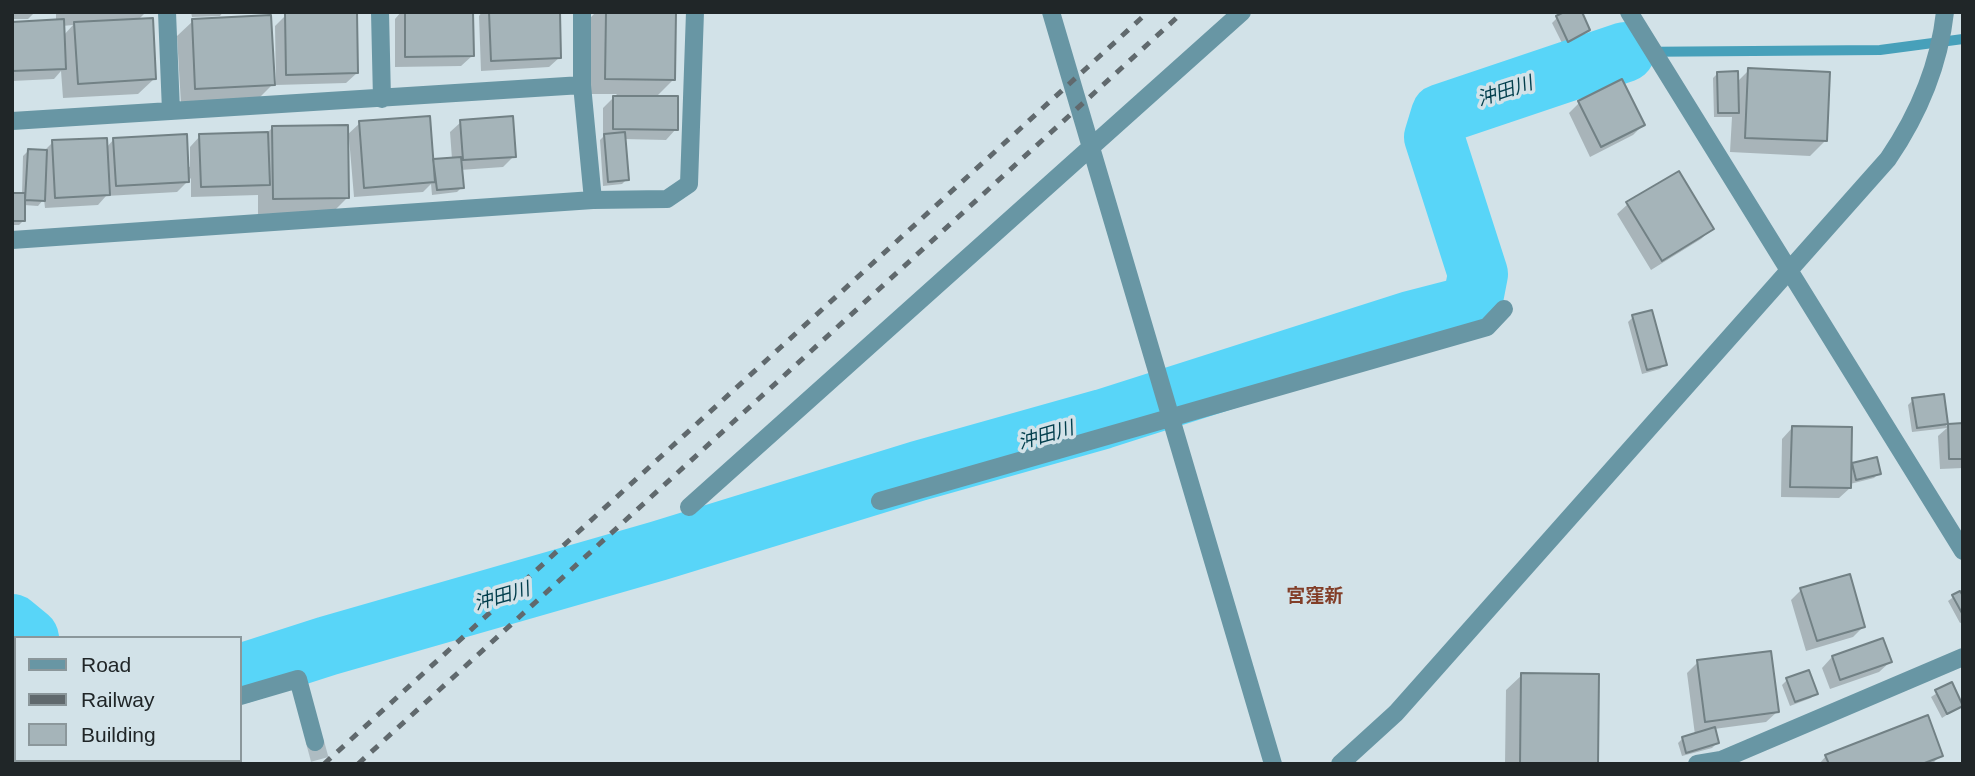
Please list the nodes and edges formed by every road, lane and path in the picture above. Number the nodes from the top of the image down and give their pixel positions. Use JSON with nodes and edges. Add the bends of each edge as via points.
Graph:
{"nodes":[{"id":1,"x":167,"y":12,"type":"edge"},
{"id":2,"x":380,"y":12,"type":"edge"},
{"id":3,"x":582,"y":12,"type":"edge"},
{"id":4,"x":695,"y":12,"type":"edge"},
{"id":5,"x":1051,"y":12,"type":"edge"},
{"id":6,"x":1242,"y":12,"type":"edge"},
{"id":7,"x":1629,"y":12,"type":"edge"},
{"id":8,"x":1944,"y":18,"type":"edge"},
{"id":9,"x":582,"y":85,"type":"junction"},
{"id":10,"x":382,"y":99,"type":"junction"},
{"id":11,"x":171,"y":111,"type":"junction"},
{"id":12,"x":12,"y":121,"type":"edge"},
{"id":13,"x":1091,"y":149,"type":"junction"},
{"id":14,"x":593,"y":200,"type":"junction"},
{"id":15,"x":12,"y":240,"type":"edge"},
{"id":16,"x":1790,"y":270,"type":"junction"},
{"id":17,"x":1504,"y":309,"type":"dead end"},
{"id":18,"x":1171,"y":419,"type":"junction"},
{"id":19,"x":880,"y":501,"type":"dead end"},
{"id":20,"x":689,"y":508,"type":"dead end"},
{"id":21,"x":1963,"y":551,"type":"edge"},
{"id":22,"x":1963,"y":657,"type":"edge"},
{"id":23,"x":242,"y":695,"type":"edge"},
{"id":24,"x":315,"y":742,"type":"tunnel mouth"},
{"id":25,"x":1273,"y":764,"type":"edge"},
{"id":26,"x":1340,"y":764,"type":"edge"},
{"id":27,"x":1697,"y":764,"type":"edge"}],
"edges":[{"from":1,"to":11,"type":"street"},
{"from":2,"to":10,"type":"street"},
{"from":3,"to":9,"type":"street"},
{"from":4,"to":14,"type":"street","via":[[689,184],[667,199]]},
{"from":5,"to":13,"type":"street"},
{"from":6,"to":13,"type":"street"},
{"from":7,"to":16,"type":"street"},
{"from":8,"to":16,"type":"street","via":[[1934,64],[1909,127],[1888,159]]},
{"from":9,"to":10,"type":"street"},
{"from":9,"to":14,"type":"street"},
{"from":10,"to":11,"type":"street"},
{"from":11,"to":12,"type":"street"},
{"from":13,"to":18,"type":"street"},
{"from":13,"to":20,"type":"street"},
{"from":14,"to":15,"type":"street"},
{"from":16,"to":21,"type":"street"},
{"from":16,"to":26,"type":"street","via":[[1396,713]]},
{"from":17,"to":18,"type":"street","via":[[1487,327]]},
{"from":18,"to":19,"type":"street"},
{"from":18,"to":25,"type":"street"},
{"from":22,"to":27,"type":"street","via":[[1721,760]]},
{"from":23,"to":24,"type":"street","via":[[298,679]]}]}
